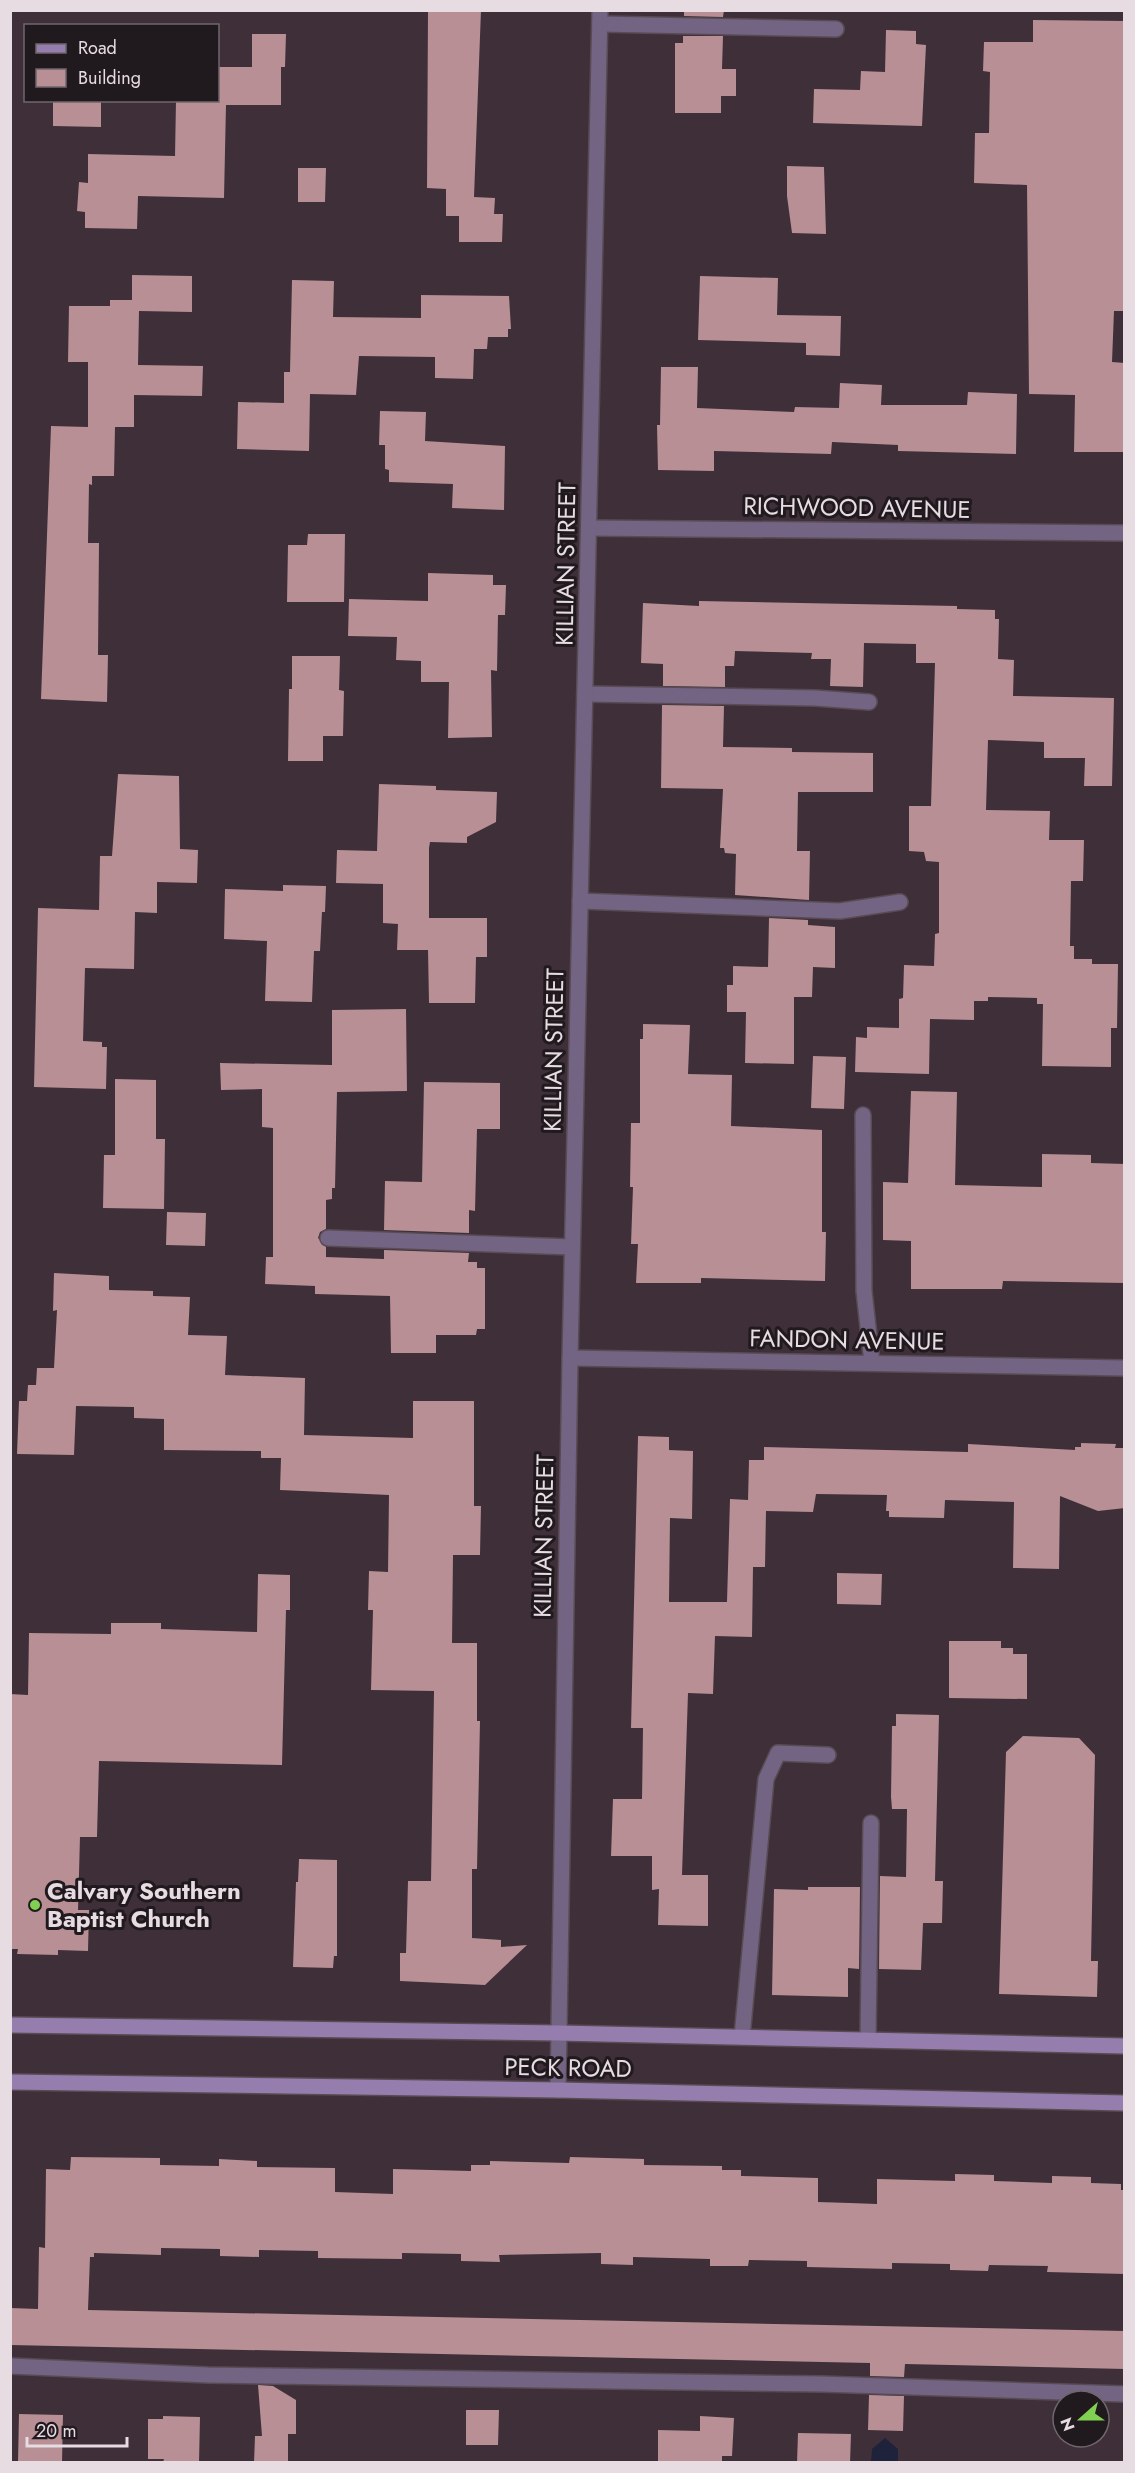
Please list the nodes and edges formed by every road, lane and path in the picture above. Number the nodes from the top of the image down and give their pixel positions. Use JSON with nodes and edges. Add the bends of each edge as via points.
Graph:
{"nodes":[{"id":1,"x":600,"y":17,"type":"edge"},
{"id":2,"x":836,"y":29,"type":"dead end"},
{"id":3,"x":589,"y":528,"type":"junction"},
{"id":4,"x":1125,"y":533,"type":"edge"},
{"id":5,"x":585,"y":694,"type":"junction"},
{"id":6,"x":869,"y":702,"type":"dead end"},
{"id":7,"x":580,"y":901,"type":"junction"},
{"id":8,"x":900,"y":902,"type":"dead end"},
{"id":9,"x":863,"y":1115,"type":"dead end"},
{"id":10,"x":328,"y":1239,"type":"dead end"},
{"id":11,"x":572,"y":1247,"type":"junction"},
{"id":12,"x":570,"y":1358,"type":"junction"},
{"id":13,"x":872,"y":1363,"type":"junction"},
{"id":14,"x":1125,"y":1368,"type":"edge"},
{"id":15,"x":828,"y":1755,"type":"dead end"},
{"id":16,"x":871,"y":1823,"type":"dead end"},
{"id":17,"x":10,"y":2025,"type":"edge"},
{"id":18,"x":559,"y":2033,"type":"junction"},
{"id":19,"x":742,"y":2037,"type":"junction"},
{"id":20,"x":868,"y":2040,"type":"junction"},
{"id":21,"x":1125,"y":2046,"type":"edge"},
{"id":22,"x":10,"y":2082,"type":"edge"},
{"id":23,"x":558,"y":2090,"type":"junction"},
{"id":24,"x":1125,"y":2103,"type":"edge"},
{"id":25,"x":10,"y":2366,"type":"edge"},
{"id":26,"x":1125,"y":2394,"type":"edge"}],
"edges":[{"from":1,"to":2,"type":"street"},
{"from":1,"to":3,"type":"street","name":"KILLIAN STREET"},
{"from":3,"to":4,"type":"street","name":"RICHWOOD AVENUE"},
{"from":3,"to":5,"type":"street","name":"KILLIAN STREET"},
{"from":5,"to":6,"type":"street"},
{"from":5,"to":7,"type":"street","name":"KILLIAN STREET"},
{"from":7,"to":8,"type":"street","via":[[840,911]]},
{"from":7,"to":11,"type":"street","name":"KILLIAN STREET"},
{"from":9,"to":13,"type":"street","via":[[864,1291]]},
{"from":10,"to":11,"type":"street"},
{"from":11,"to":12,"type":"street","name":"KILLIAN STREET"},
{"from":12,"to":13,"type":"street","name":"FANDON AVENUE"},
{"from":12,"to":18,"type":"street","name":"KILLIAN STREET"},
{"from":13,"to":14,"type":"street","name":"FANDON AVENUE"},
{"from":15,"to":19,"type":"street","via":[[778,1753],[766,1779]]},
{"from":16,"to":20,"type":"street"},
{"from":17,"to":18,"type":"main road","name":"PECK ROAD"},
{"from":18,"to":19,"type":"main road","name":"PECK ROAD"},
{"from":18,"to":23,"type":"street","name":"KILLIAN STREET"},
{"from":19,"to":20,"type":"main road","name":"PECK ROAD"},
{"from":20,"to":21,"type":"main road","name":"PECK ROAD"},
{"from":22,"to":23,"type":"main road","name":"PECK ROAD"},
{"from":23,"to":24,"type":"main road","name":"PECK ROAD"},
{"from":25,"to":26,"type":"street","via":[[208,2375],[821,2384]]}]}
